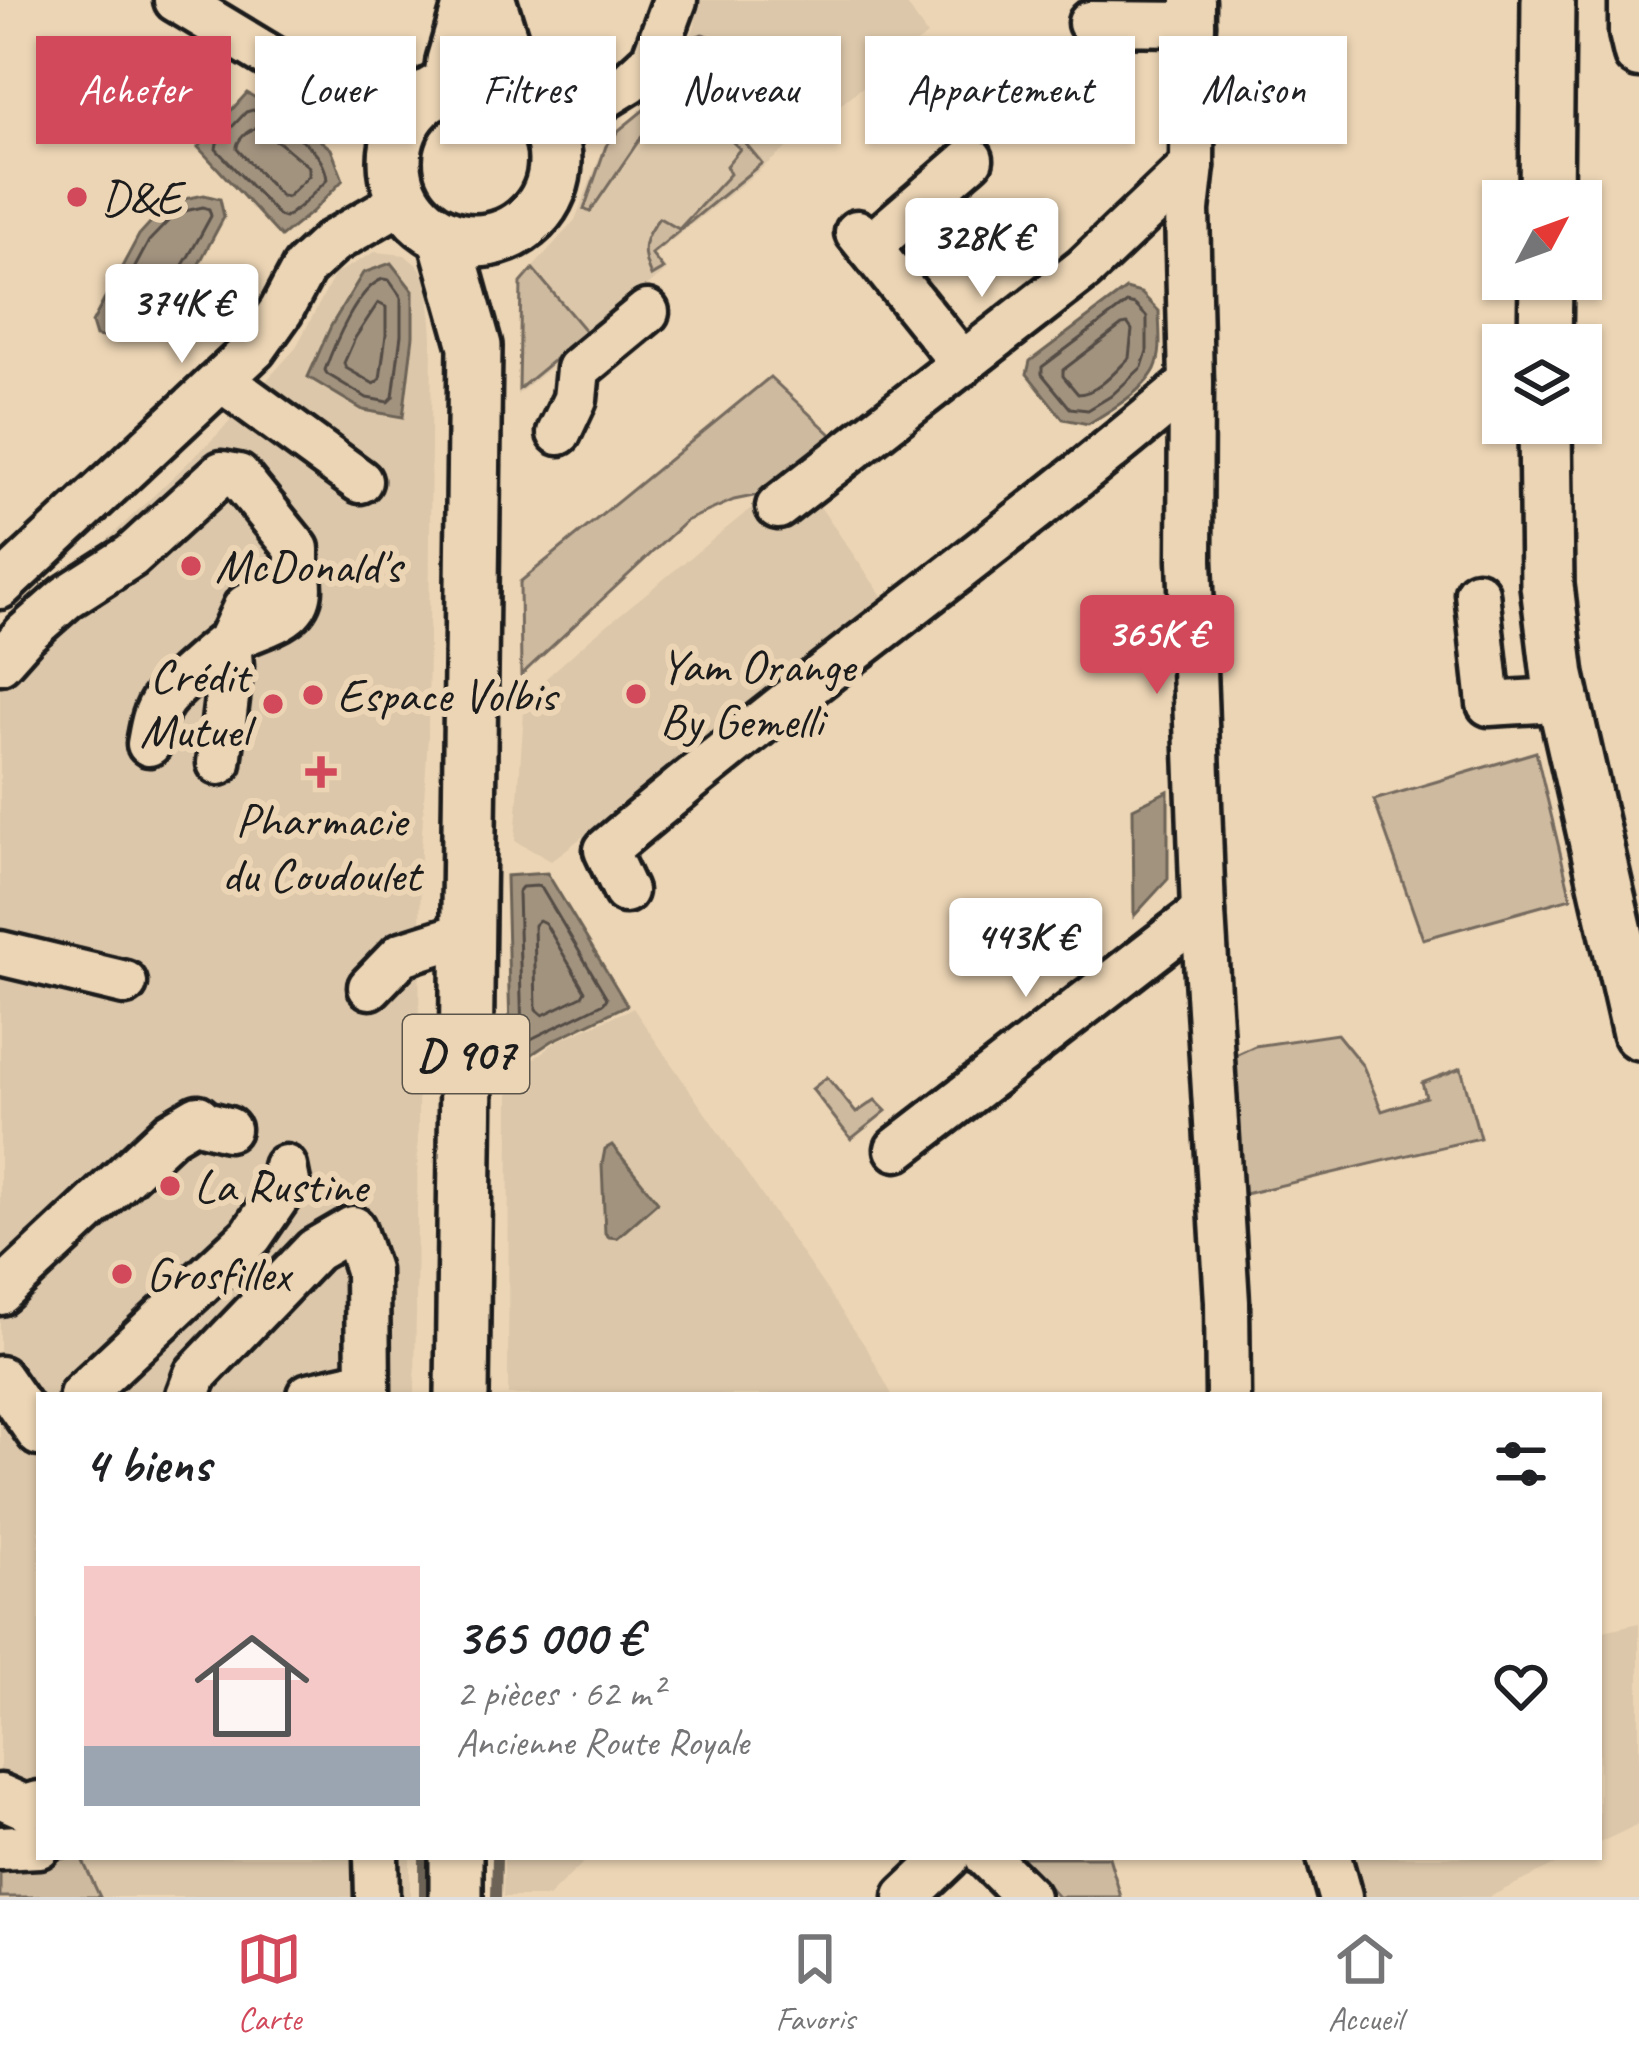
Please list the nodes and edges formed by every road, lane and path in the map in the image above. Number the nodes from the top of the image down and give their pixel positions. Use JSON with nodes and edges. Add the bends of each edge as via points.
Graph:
{"nodes":[{"id":1,"x":176,"y":0,"type":"edge"},
{"id":2,"x":471,"y":0,"type":"edge"},
{"id":3,"x":489,"y":0,"type":"edge"},
{"id":4,"x":1548,"y":0,"type":"edge"},
{"id":5,"x":1631,"y":0,"type":"edge"},
{"id":6,"x":675,"y":1,"type":"edge"},
{"id":7,"x":1193,"y":12,"type":"edge"},
{"id":8,"x":1090,"y":23,"type":"dead end"},
{"id":9,"x":460,"y":36,"type":"edge"},
{"id":10,"x":503,"y":36,"type":"edge"},
{"id":11,"x":255,"y":48,"type":"edge"},
{"id":12,"x":1639,"y":56,"type":"edge"},
{"id":13,"x":616,"y":86,"type":"edge"},
{"id":14,"x":397,"y":144,"type":"edge"},
{"id":15,"x":552,"y":144,"type":"edge"},
{"id":16,"x":970,"y":159,"type":"dead end"},
{"id":17,"x":1192,"y":166,"type":"junction"},
{"id":18,"x":1546,"y":180,"type":"edge"},
{"id":19,"x":403,"y":196,"type":"junction"},
{"id":20,"x":512,"y":233,"type":"junction"},
{"id":21,"x":444,"y":235,"type":"junction"},
{"id":22,"x":647,"y":312,"type":"dead end"},
{"id":23,"x":475,"y":346,"type":"junction"},
{"id":24,"x":963,"y":364,"type":"junction"},
{"id":25,"x":223,"y":381,"type":"junction"},
{"id":26,"x":1191,"y":383,"type":"junction"},
{"id":27,"x":560,"y":433,"type":"dead end"},
{"id":28,"x":1545,"y":444,"type":"edge"},
{"id":29,"x":360,"y":481,"type":"dead end"},
{"id":30,"x":778,"y":507,"type":"dead end"},
{"id":31,"x":0,"y":587,"type":"edge"},
{"id":32,"x":1477,"y":592,"type":"dead end"},
{"id":33,"x":229,"y":641,"type":"junction"},
{"id":34,"x":0,"y":662,"type":"edge"},
{"id":35,"x":1562,"y":695,"type":"junction"},
{"id":36,"x":149,"y":744,"type":"dead end"},
{"id":37,"x":219,"y":763,"type":"dead end"},
{"id":38,"x":625,"y":891,"type":"dead end"},
{"id":39,"x":1203,"y":912,"type":"junction"},
{"id":40,"x":468,"y":933,"type":"junction"},
{"id":41,"x":0,"y":953,"type":"edge"},
{"id":42,"x":125,"y":983,"type":"dead end"},
{"id":43,"x":370,"y":986,"type":"dead end"},
{"id":44,"x":1639,"y":1033,"type":"edge"},
{"id":45,"x":228,"y":1130,"type":"dead end"},
{"id":46,"x":897,"y":1149,"type":"dead end"},
{"id":47,"x":285,"y":1167,"type":"dead end"},
{"id":48,"x":0,"y":1293,"type":"edge"},
{"id":49,"x":0,"y":1378,"type":"edge"},
{"id":50,"x":367,"y":1388,"type":"edge"},
{"id":51,"x":84,"y":1392,"type":"edge"},
{"id":52,"x":189,"y":1392,"type":"edge"},
{"id":53,"x":334,"y":1392,"type":"edge"},
{"id":54,"x":462,"y":1392,"type":"edge"},
{"id":55,"x":1228,"y":1392,"type":"edge"},
{"id":56,"x":36,"y":1431,"type":"edge"},
{"id":57,"x":0,"y":1796,"type":"edge"},
{"id":58,"x":36,"y":1805,"type":"edge"},
{"id":59,"x":36,"y":1846,"type":"edge"},
{"id":60,"x":0,"y":1849,"type":"edge"},
{"id":61,"x":376,"y":1860,"type":"edge"},
{"id":62,"x":456,"y":1860,"type":"edge"},
{"id":63,"x":945,"y":1860,"type":"edge"},
{"id":64,"x":990,"y":1860,"type":"edge"},
{"id":65,"x":1330,"y":1860,"type":"edge"},
{"id":66,"x":376,"y":1897,"type":"edge"},
{"id":67,"x":455,"y":1897,"type":"edge"},
{"id":68,"x":906,"y":1897,"type":"edge"},
{"id":69,"x":1027,"y":1897,"type":"edge"},
{"id":70,"x":1340,"y":1897,"type":"edge"}],
"edges":[{"from":1,"to":11,"type":"street"},
{"from":2,"to":9,"type":"main road"},
{"from":3,"to":10,"type":"main road"},
{"from":4,"to":18,"type":"main road"},
{"from":5,"to":12,"type":"street"},
{"from":6,"to":13,"type":"street","via":[[653,60]]},
{"from":7,"to":8,"type":"street"},
{"from":7,"to":17,"type":"street"},
{"from":14,"to":19,"type":"main road"},
{"from":15,"to":20,"type":"main road","via":[[551,189]]},
{"from":16,"to":24,"type":"street","via":[[863,240]]},
{"from":17,"to":24,"type":"street","via":[[1084,269]]},
{"from":17,"to":26,"type":"street"},
{"from":19,"to":21,"type":"main road"},
{"from":19,"to":25,"type":"street","via":[[304,268],[254,349]]},
{"from":20,"to":21,"type":"main road","via":[[466,241]]},
{"from":20,"to":23,"type":"main road","number":"D 907"},
{"from":21,"to":23,"type":"main road","number":"D 907"},
{"from":22,"to":27,"type":"street","via":[[578,370]]},
{"from":23,"to":40,"type":"main road","number":"D 907"},
{"from":24,"to":30,"type":"street"},
{"from":25,"to":29,"type":"street"},
{"from":25,"to":31,"type":"street"},
{"from":26,"to":38,"type":"street","via":[[606,850]]},
{"from":26,"to":39,"type":"street"},
{"from":28,"to":35,"type":"main road","via":[[1547,585]]},
{"from":32,"to":35,"type":"street","via":[[1489,704]]},
{"from":33,"to":34,"type":"street","via":[[245,607],[297,571],[298,549],[238,476],[222,473],[131,556],[67,597]]},
{"from":33,"to":36,"type":"street","via":[[164,700]]},
{"from":33,"to":37,"type":"street"},
{"from":35,"to":44,"type":"main road"},
{"from":39,"to":46,"type":"street"},
{"from":39,"to":55,"type":"street"},
{"from":40,"to":43,"type":"street","via":[[402,954]]},
{"from":40,"to":54,"type":"main road","number":"D 907"},
{"from":41,"to":42,"type":"street"},
{"from":45,"to":48,"type":"street","via":[[198,1117],[171,1133]]},
{"from":47,"to":51,"type":"street","via":[[288,1182],[251,1236]]},
{"from":49,"to":56,"type":"street"},
{"from":50,"to":52,"type":"street","via":[[367,1270],[353,1228],[316,1250],[196,1374]]},
{"from":50,"to":53,"type":"street"},
{"from":57,"to":58,"type":"street"},
{"from":59,"to":60,"type":"street"},
{"from":61,"to":66,"type":"street"},
{"from":62,"to":67,"type":"main road"},
{"from":63,"to":68,"type":"street"},
{"from":64,"to":69,"type":"street"},
{"from":65,"to":70,"type":"street"}]}
